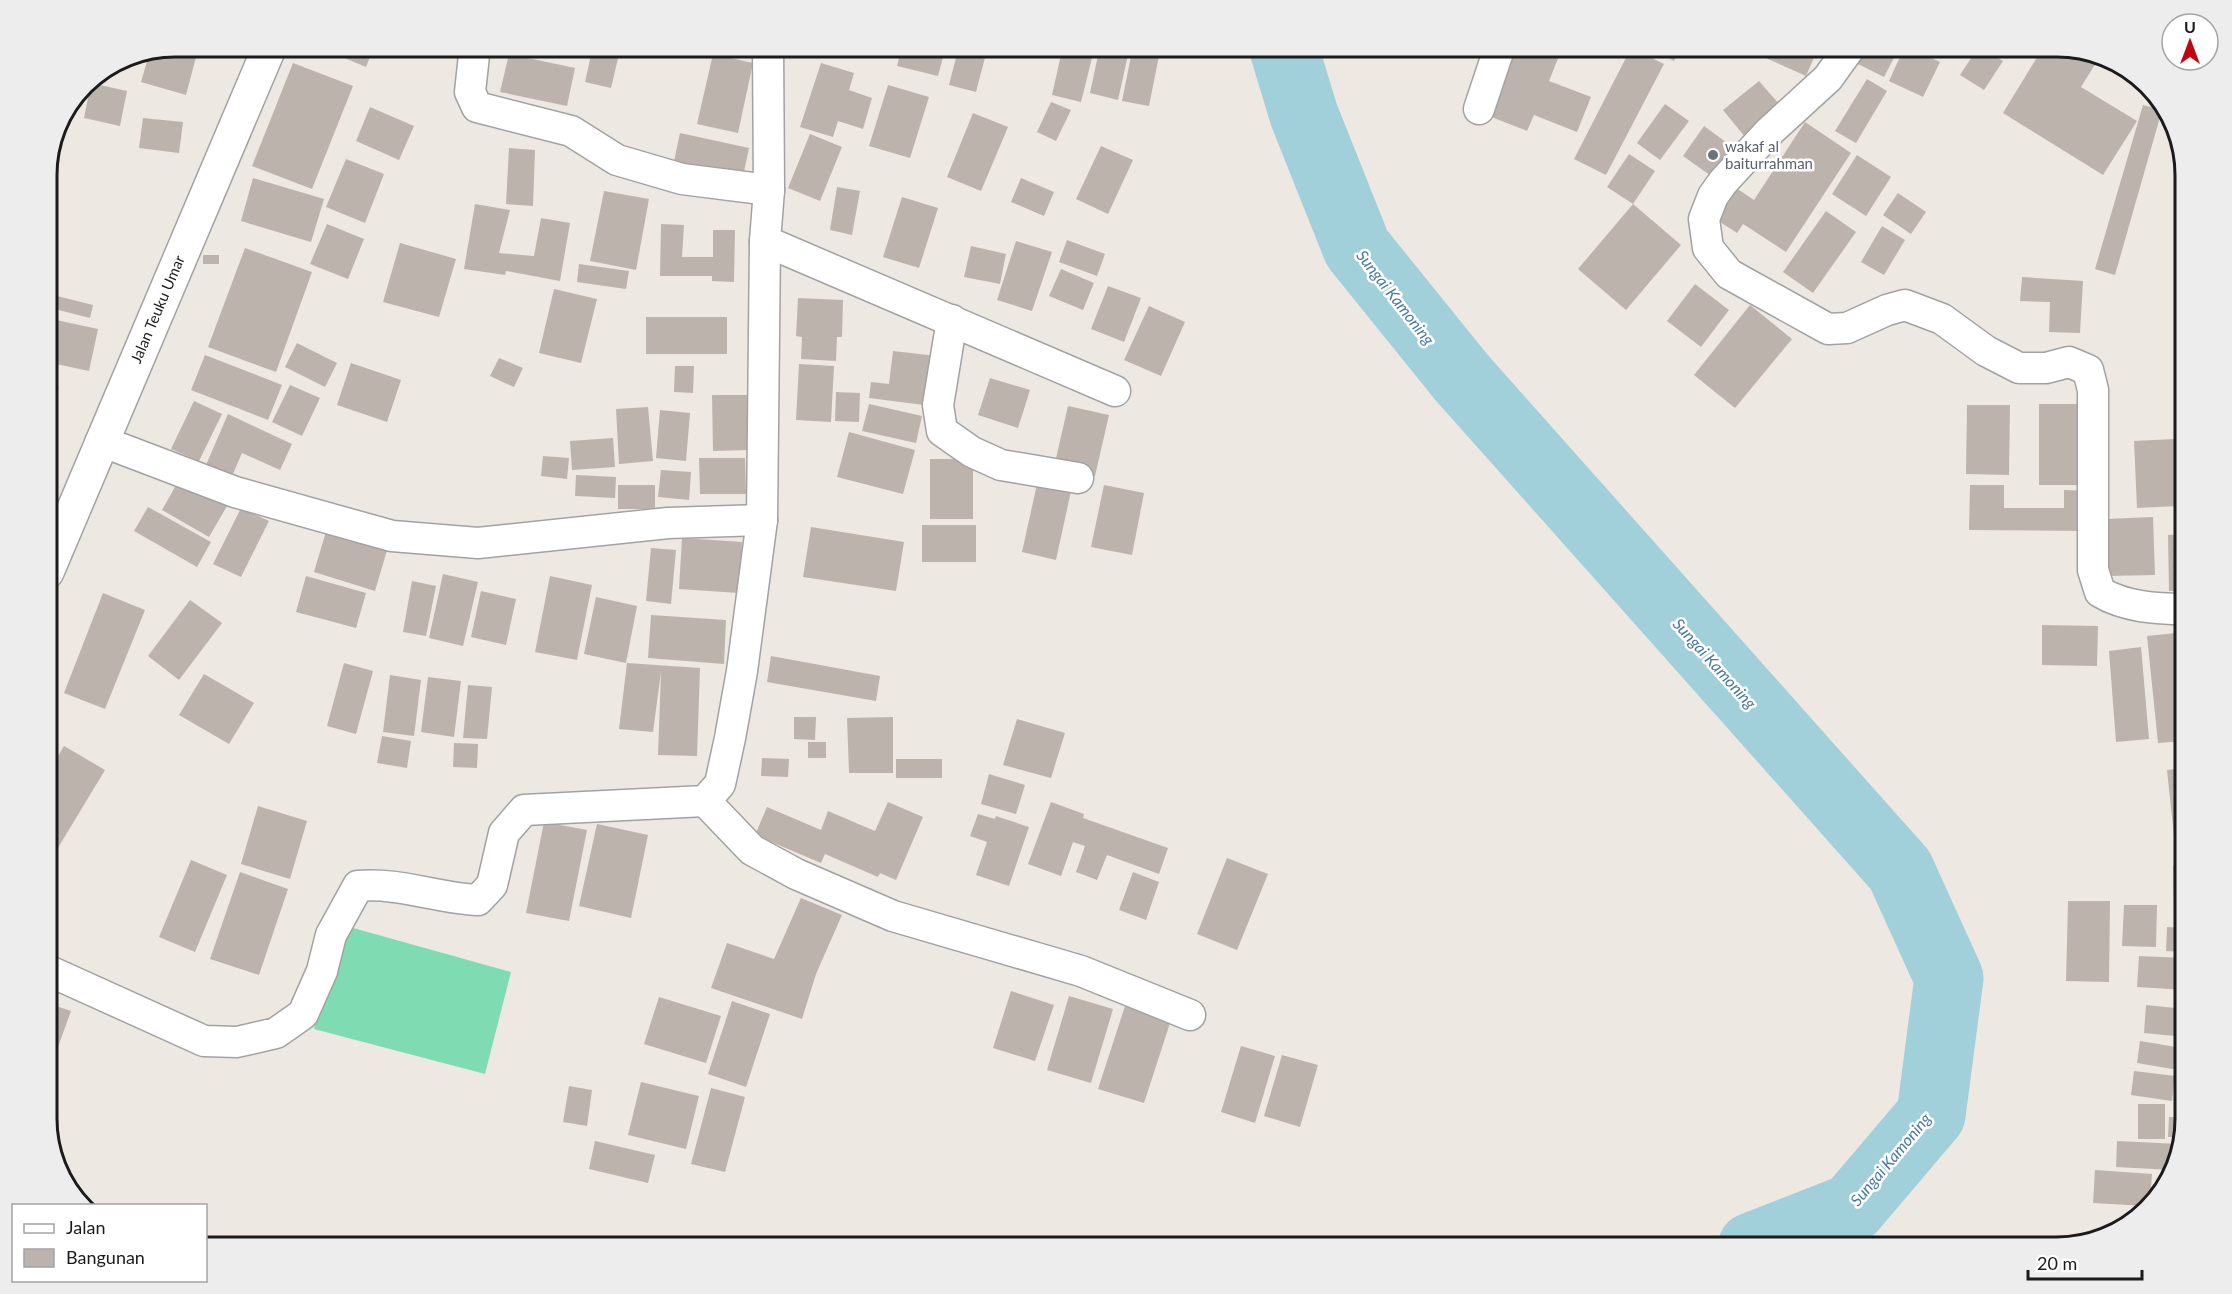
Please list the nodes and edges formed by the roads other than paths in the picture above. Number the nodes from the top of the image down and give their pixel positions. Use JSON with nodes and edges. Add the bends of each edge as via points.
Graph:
{"nodes":[{"id":1,"x":265,"y":57,"type":"edge"},
{"id":2,"x":474,"y":57,"type":"edge"},
{"id":3,"x":768,"y":57,"type":"edge"},
{"id":4,"x":1496,"y":57,"type":"edge"},
{"id":5,"x":1843,"y":57,"type":"edge"},
{"id":6,"x":1479,"y":109,"type":"dead end"},
{"id":7,"x":769,"y":190,"type":"junction"},
{"id":8,"x":765,"y":241,"type":"junction"},
{"id":9,"x":952,"y":320,"type":"junction"},
{"id":10,"x":1115,"y":391,"type":"dead end"},
{"id":11,"x":101,"y":441,"type":"junction"},
{"id":12,"x":1078,"y":478,"type":"dead end"},
{"id":13,"x":762,"y":520,"type":"junction"},
{"id":14,"x":57,"y":548,"type":"edge"},
{"id":15,"x":2175,"y":608,"type":"edge"},
{"id":16,"x":705,"y":801,"type":"junction"},
{"id":17,"x":57,"y":975,"type":"edge"},
{"id":18,"x":1190,"y":1016,"type":"dead end"}],
"edges":[{"from":1,"to":11,"type":"street","name":"Jalan Teuku Umar"},
{"from":2,"to":7,"type":"street","via":[[470,92],[477,107],[571,131],[617,160],[682,178]]},
{"from":3,"to":7,"type":"street"},
{"from":4,"to":6,"type":"street"},
{"from":5,"to":15,"type":"street","via":[[1828,78],[1769,132],[1713,196],[1704,219],[1708,249],[1729,274],[1828,329],[1847,328],[1905,305],[1942,319],[1986,351],[2019,368],[2046,368],[2069,362],[2088,370],[2093,390],[2093,570],[2100,592],[2136,605]]},
{"from":7,"to":8,"type":"street"},
{"from":8,"to":9,"type":"street"},
{"from":8,"to":13,"type":"street"},
{"from":9,"to":10,"type":"street"},
{"from":9,"to":12,"type":"street","via":[[938,405],[942,431],[972,452],[1001,465]]},
{"from":11,"to":13,"type":"street","via":[[236,492],[392,536],[478,543],[668,523]]},
{"from":11,"to":14,"type":"street","name":"Jalan Teuku Umar"},
{"from":13,"to":16,"type":"street","via":[[730,738],[720,783]]},
{"from":16,"to":17,"type":"street","via":[[524,810],[504,833],[492,885],[478,900],[451,899],[381,884],[358,886],[331,935],[322,971],[303,1014],[276,1033],[237,1042],[204,1041]]},
{"from":16,"to":18,"type":"street","via":[[752,850],[796,874],[892,916],[1081,971]]}]}
